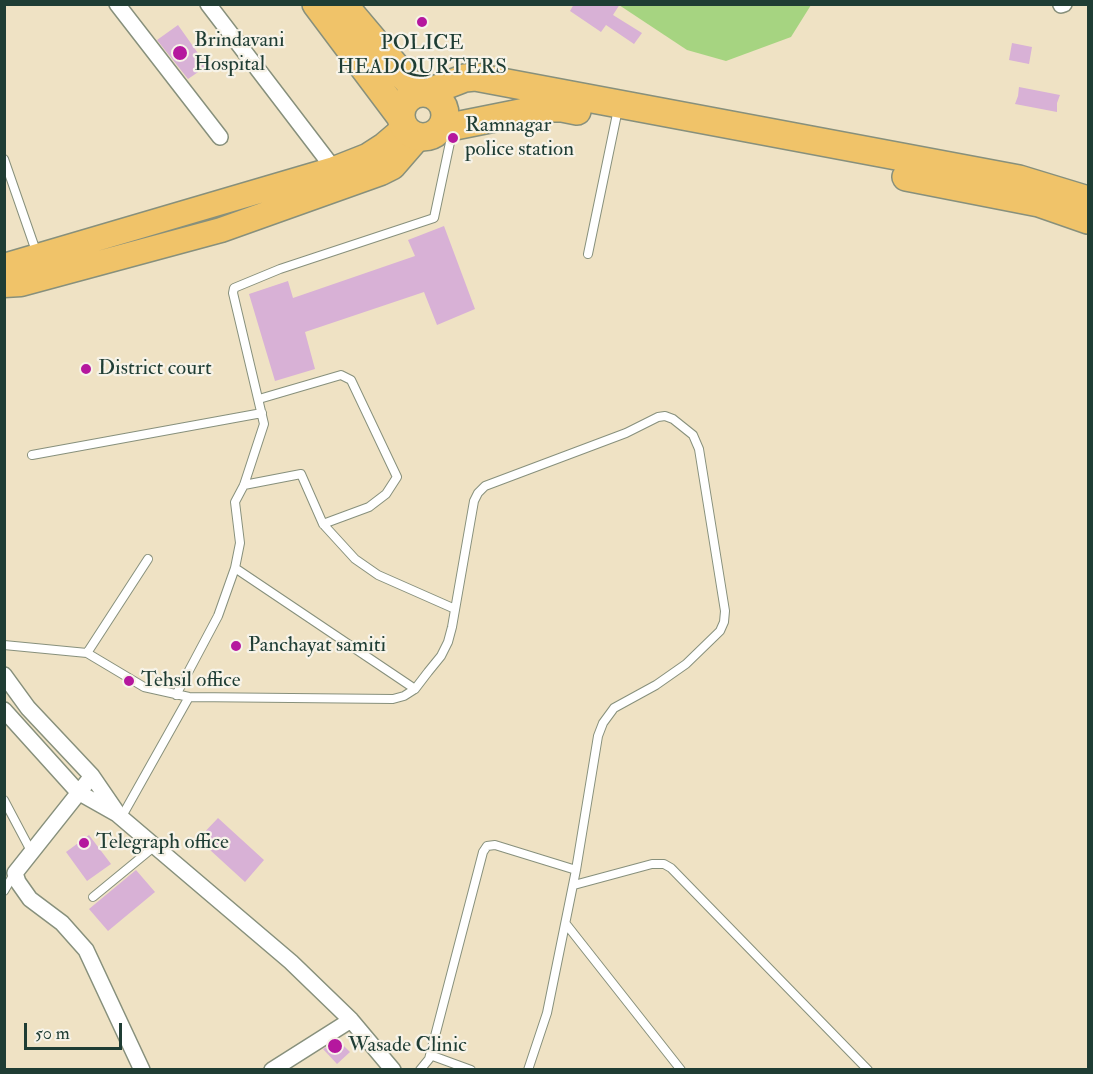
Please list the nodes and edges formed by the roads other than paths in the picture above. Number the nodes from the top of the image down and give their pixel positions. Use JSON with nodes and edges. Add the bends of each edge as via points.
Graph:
{"nodes":[{"id":1,"x":117,"y":4,"type":"edge"},
{"id":2,"x":208,"y":4,"type":"edge"},
{"id":3,"x":315,"y":4,"type":"edge"},
{"id":4,"x":343,"y":4,"type":"edge"},
{"id":5,"x":422,"y":93,"type":"junction"},
{"id":6,"x":617,"y":111,"type":"junction"},
{"id":7,"x":423,"y":127,"type":"junction"},
{"id":8,"x":220,"y":137,"type":"dead end"},
{"id":9,"x":4,"y":159,"type":"edge"},
{"id":10,"x":334,"y":169,"type":"junction"},
{"id":11,"x":1089,"y":200,"type":"edge"},
{"id":12,"x":1089,"y":220,"type":"edge"},
{"id":13,"x":588,"y":254,"type":"dead end"},
{"id":14,"x":4,"y":266,"type":"edge"},
{"id":15,"x":40,"y":267,"type":"junction"},
{"id":16,"x":4,"y":285,"type":"edge"},
{"id":17,"x":259,"y":399,"type":"junction"},
{"id":18,"x":262,"y":413,"type":"junction"},
{"id":19,"x":32,"y":455,"type":"dead end"},
{"id":20,"x":244,"y":485,"type":"junction"},
{"id":21,"x":323,"y":524,"type":"junction"},
{"id":22,"x":147,"y":560,"type":"dead end"},
{"id":23,"x":235,"y":568,"type":"junction"},
{"id":24,"x":455,"y":609,"type":"junction"},
{"id":25,"x":4,"y":645,"type":"edge"},
{"id":26,"x":87,"y":653,"type":"junction"},
{"id":27,"x":4,"y":675,"type":"edge"},
{"id":28,"x":415,"y":689,"type":"junction"},
{"id":29,"x":176,"y":695,"type":"junction"},
{"id":30,"x":189,"y":697,"type":"junction"},
{"id":31,"x":4,"y":710,"type":"edge"},
{"id":32,"x":92,"y":776,"type":"junction"},
{"id":33,"x":78,"y":792,"type":"junction"},
{"id":34,"x":4,"y":800,"type":"edge"},
{"id":35,"x":119,"y":816,"type":"junction"},
{"id":36,"x":155,"y":846,"type":"junction"},
{"id":37,"x":31,"y":851,"type":"junction"},
{"id":38,"x":576,"y":870,"type":"junction"},
{"id":39,"x":15,"y":873,"type":"junction"},
{"id":40,"x":574,"y":885,"type":"junction"},
{"id":41,"x":4,"y":891,"type":"edge"},
{"id":42,"x":93,"y":897,"type":"dead end"},
{"id":43,"x":566,"y":924,"type":"junction"},
{"id":44,"x":351,"y":1020,"type":"junction"},
{"id":45,"x":430,"y":1055,"type":"junction"},
{"id":46,"x":142,"y":1070,"type":"edge"},
{"id":47,"x":272,"y":1070,"type":"edge"},
{"id":48,"x":393,"y":1070,"type":"edge"},
{"id":49,"x":420,"y":1070,"type":"edge"},
{"id":50,"x":471,"y":1070,"type":"edge"},
{"id":51,"x":528,"y":1070,"type":"edge"},
{"id":52,"x":681,"y":1070,"type":"edge"},
{"id":53,"x":868,"y":1070,"type":"edge"}],
"edges":[{"from":1,"to":8,"type":"street"},
{"from":2,"to":10,"type":"street"},
{"from":3,"to":7,"type":"highway"},
{"from":4,"to":5,"type":"highway"},
{"from":5,"to":6,"type":"highway","via":[[475,77]]},
{"from":5,"to":7,"type":"highway","via":[[405,102]]},
{"from":5,"to":7,"type":"highway","via":[[437,98],[445,118]]},
{"from":6,"to":7,"type":"highway","via":[[554,107]]},
{"from":6,"to":11,"type":"highway","via":[[1019,179]]},
{"from":6,"to":12,"type":"highway","via":[[1039,203]]},
{"from":6,"to":13,"type":"lane"},
{"from":7,"to":10,"type":"main road"},
{"from":7,"to":15,"type":"main road","via":[[393,167],[381,173],[221,230]]},
{"from":7,"to":17,"type":"lane","via":[[434,218],[234,288]]},
{"from":9,"to":15,"type":"lane"},
{"from":10,"to":15,"type":"main road"},
{"from":14,"to":15,"type":"main road"},
{"from":15,"to":16,"type":"main road","via":[[21,284]]},
{"from":17,"to":18,"type":"lane"},
{"from":17,"to":21,"type":"lane","via":[[340,375],[351,380],[398,477],[386,494],[369,507]]},
{"from":18,"to":19,"type":"lane"},
{"from":18,"to":20,"type":"lane","via":[[264,424]]},
{"from":20,"to":21,"type":"lane","via":[[301,474]]},
{"from":20,"to":23,"type":"lane","via":[[235,502],[240,538]]},
{"from":21,"to":24,"type":"lane","via":[[378,575]]},
{"from":22,"to":26,"type":"lane"},
{"from":23,"to":28,"type":"lane"},
{"from":23,"to":29,"type":"lane","via":[[218,615]]},
{"from":24,"to":28,"type":"lane","via":[[448,642]]},
{"from":24,"to":38,"type":"lane","via":[[474,501],[485,486],[626,433],[658,417],[673,419],[693,435],[701,460],[724,622],[720,631],[686,664],[614,708],[603,723]]},
{"from":25,"to":26,"type":"lane"},
{"from":26,"to":29,"type":"lane","via":[[144,687]]},
{"from":27,"to":32,"type":"street","via":[[35,716]]},
{"from":28,"to":30,"type":"lane","via":[[393,699]]},
{"from":29,"to":30,"type":"lane"},
{"from":30,"to":35,"type":"lane"},
{"from":31,"to":33,"type":"street"},
{"from":32,"to":33,"type":"street"},
{"from":32,"to":35,"type":"street"},
{"from":33,"to":35,"type":"street"},
{"from":33,"to":37,"type":"street"},
{"from":34,"to":37,"type":"lane"},
{"from":35,"to":36,"type":"street"},
{"from":36,"to":42,"type":"lane"},
{"from":36,"to":44,"type":"street","via":[[291,962]]},
{"from":37,"to":39,"type":"street"},
{"from":38,"to":40,"type":"lane"},
{"from":38,"to":45,"type":"lane","via":[[495,845],[487,846]]},
{"from":39,"to":41,"type":"lane"},
{"from":39,"to":46,"type":"street","via":[[30,899],[62,922],[86,950]]},
{"from":40,"to":43,"type":"lane"},
{"from":40,"to":53,"type":"lane","via":[[652,864],[671,868]]},
{"from":43,"to":51,"type":"lane","via":[[547,1013]]},
{"from":43,"to":52,"type":"lane"},
{"from":44,"to":47,"type":"street"},
{"from":44,"to":48,"type":"street"},
{"from":45,"to":49,"type":"lane"},
{"from":45,"to":50,"type":"lane"}]}
